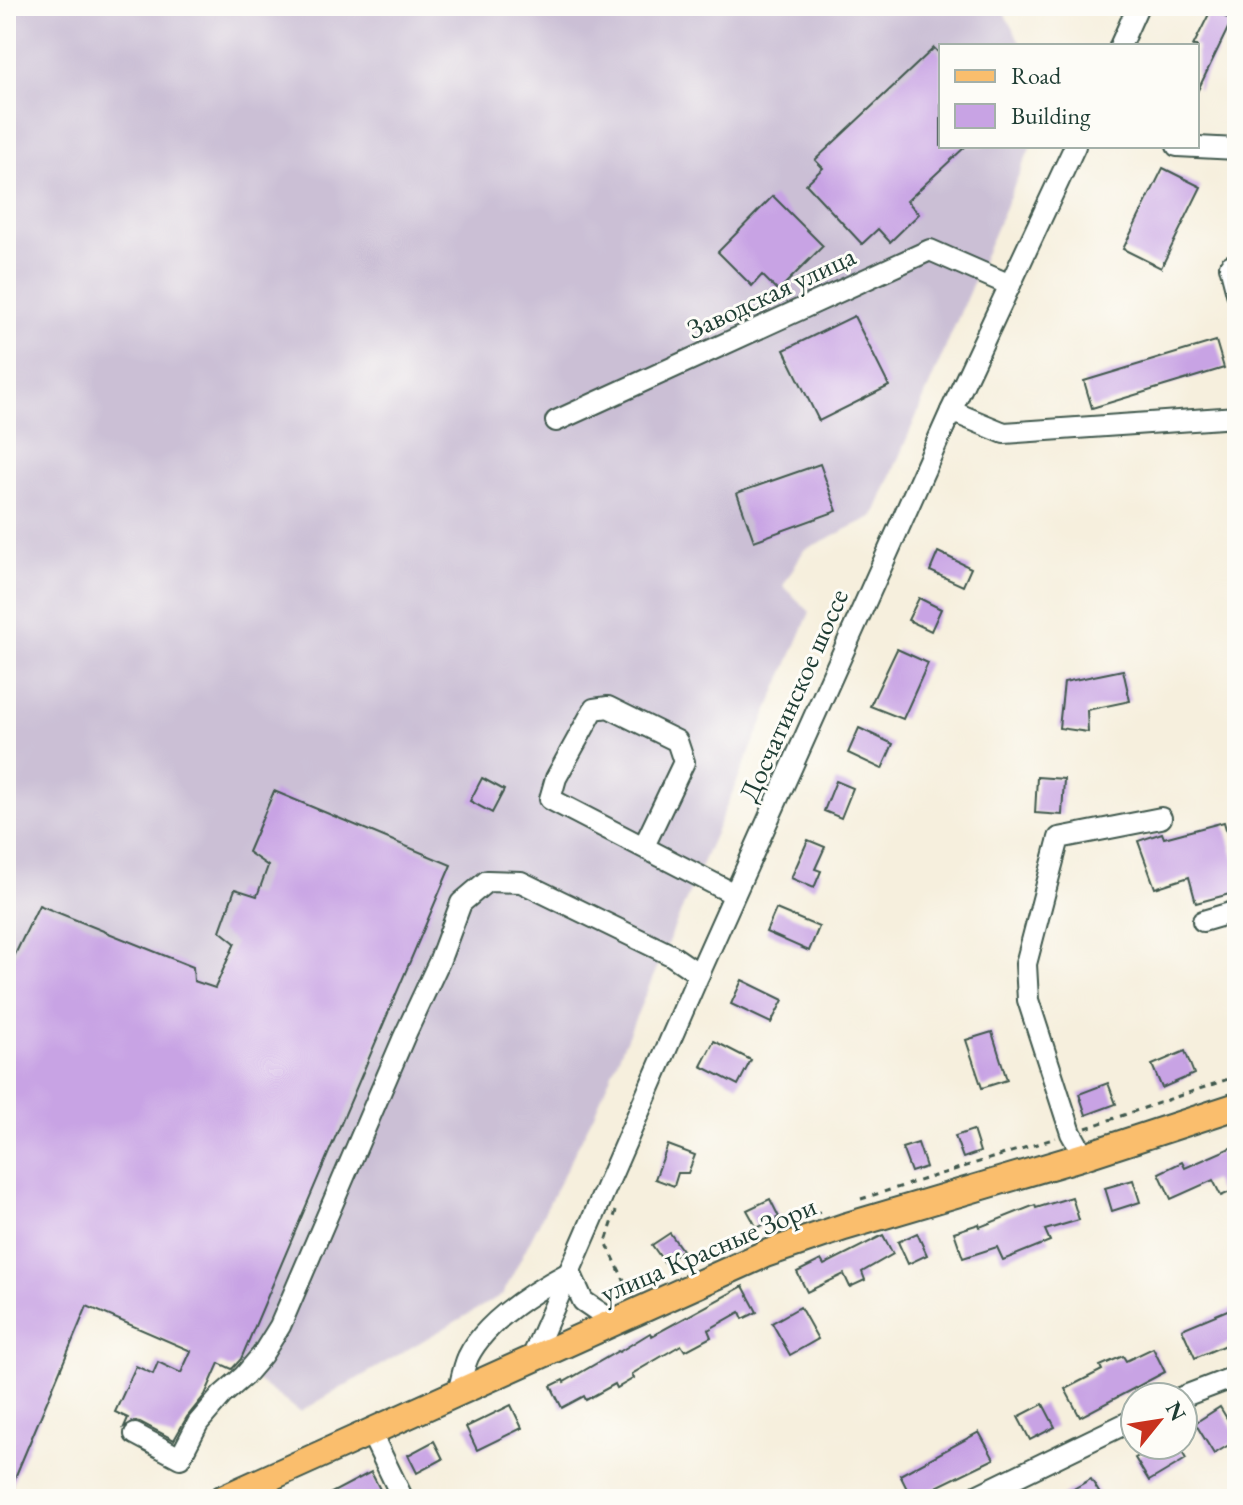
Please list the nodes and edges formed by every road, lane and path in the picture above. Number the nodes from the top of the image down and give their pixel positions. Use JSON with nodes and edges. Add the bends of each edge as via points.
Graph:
{"nodes":[{"id":1,"x":1138,"y":6,"type":"edge"},
{"id":2,"x":1121,"y":44,"type":"edge"},
{"id":3,"x":1199,"y":147,"type":"edge"},
{"id":4,"x":1074,"y":148,"type":"edge"},
{"id":5,"x":1237,"y":149,"type":"edge"},
{"id":6,"x":1237,"y":263,"type":"edge"},
{"id":7,"x":1010,"y":285,"type":"junction"},
{"id":8,"x":1237,"y":293,"type":"edge"},
{"id":9,"x":951,"y":411,"type":"junction"},
{"id":10,"x":1237,"y":417,"type":"edge"},
{"id":11,"x":556,"y":421,"type":"dead end"},
{"id":12,"x":1161,"y":818,"type":"dead end"},
{"id":13,"x":644,"y":846,"type":"junction"},
{"id":14,"x":734,"y":894,"type":"junction"},
{"id":15,"x":1237,"y":911,"type":"edge"},
{"id":16,"x":1203,"y":921,"type":"dead end"},
{"id":17,"x":699,"y":974,"type":"junction"},
{"id":18,"x":1237,"y":1106,"type":"edge"},
{"id":19,"x":1084,"y":1156,"type":"junction"},
{"id":20,"x":614,"y":1220,"type":"dead end"},
{"id":21,"x":570,"y":1272,"type":"junction"},
{"id":22,"x":629,"y":1291,"type":"dead end"},
{"id":23,"x":614,"y":1322,"type":"junction"},
{"id":24,"x":531,"y":1360,"type":"junction"},
{"id":25,"x":1237,"y":1376,"type":"edge"},
{"id":26,"x":1199,"y":1391,"type":"edge"},
{"id":27,"x":458,"y":1394,"type":"junction"},
{"id":28,"x":1119,"y":1427,"type":"edge"},
{"id":29,"x":371,"y":1433,"type":"junction"},
{"id":30,"x":135,"y":1434,"type":"dead end"},
{"id":31,"x":222,"y":1499,"type":"edge"},
{"id":32,"x":403,"y":1499,"type":"edge"},
{"id":33,"x":970,"y":1499,"type":"edge"}],
"edges":[{"from":1,"to":2,"type":"street"},
{"from":3,"to":5,"type":"street"},
{"from":4,"to":7,"type":"street","name":"Досчатинское шоссе"},
{"from":6,"to":8,"type":"street","via":[[1230,266]]},
{"from":7,"to":9,"type":"street","name":"Досчатинское шоссе"},
{"from":7,"to":11,"type":"street","name":"Заводская улица","via":[[930,250]]},
{"from":9,"to":10,"type":"street","via":[[1004,433]]},
{"from":9,"to":14,"type":"street","name":"Досчатинское шоссе"},
{"from":12,"to":19,"type":"street","via":[[1059,838],[1026,964],[1028,1000],[1071,1133]]},
{"from":13,"to":13,"type":"street","via":[[550,799],[594,709],[608,707],[677,741],[684,762]]},
{"from":13,"to":14,"type":"street"},
{"from":14,"to":17,"type":"street","name":"Досчатинское шоссе"},
{"from":15,"to":16,"type":"street"},
{"from":17,"to":21,"type":"street","name":"Досчатинское шоссе"},
{"from":17,"to":30,"type":"street","via":[[671,955],[521,882],[487,881],[461,903],[305,1270],[262,1355],[198,1423],[180,1458]]},
{"from":18,"to":19,"type":"main road","name":"улица Красные Зори"},
{"from":19,"to":23,"type":"main road","name":"улица Красные Зори","via":[[802,1240]]},
{"from":20,"to":22,"type":"path","via":[[606,1242]]},
{"from":21,"to":23,"type":"street","via":[[583,1301]]},
{"from":21,"to":24,"type":"street","name":"Досчатинское шоссе"},
{"from":21,"to":27,"type":"street","via":[[536,1289],[485,1332],[468,1357]]},
{"from":23,"to":24,"type":"main road","name":"улица Красные Зори"},
{"from":24,"to":27,"type":"main road","name":"улица Красные Зори"},
{"from":25,"to":26,"type":"street"},
{"from":27,"to":29,"type":"main road","name":"улица Красные Зори"},
{"from":28,"to":33,"type":"street"},
{"from":29,"to":31,"type":"main road","name":"улица Красные Зори"},
{"from":29,"to":32,"type":"street"}]}
